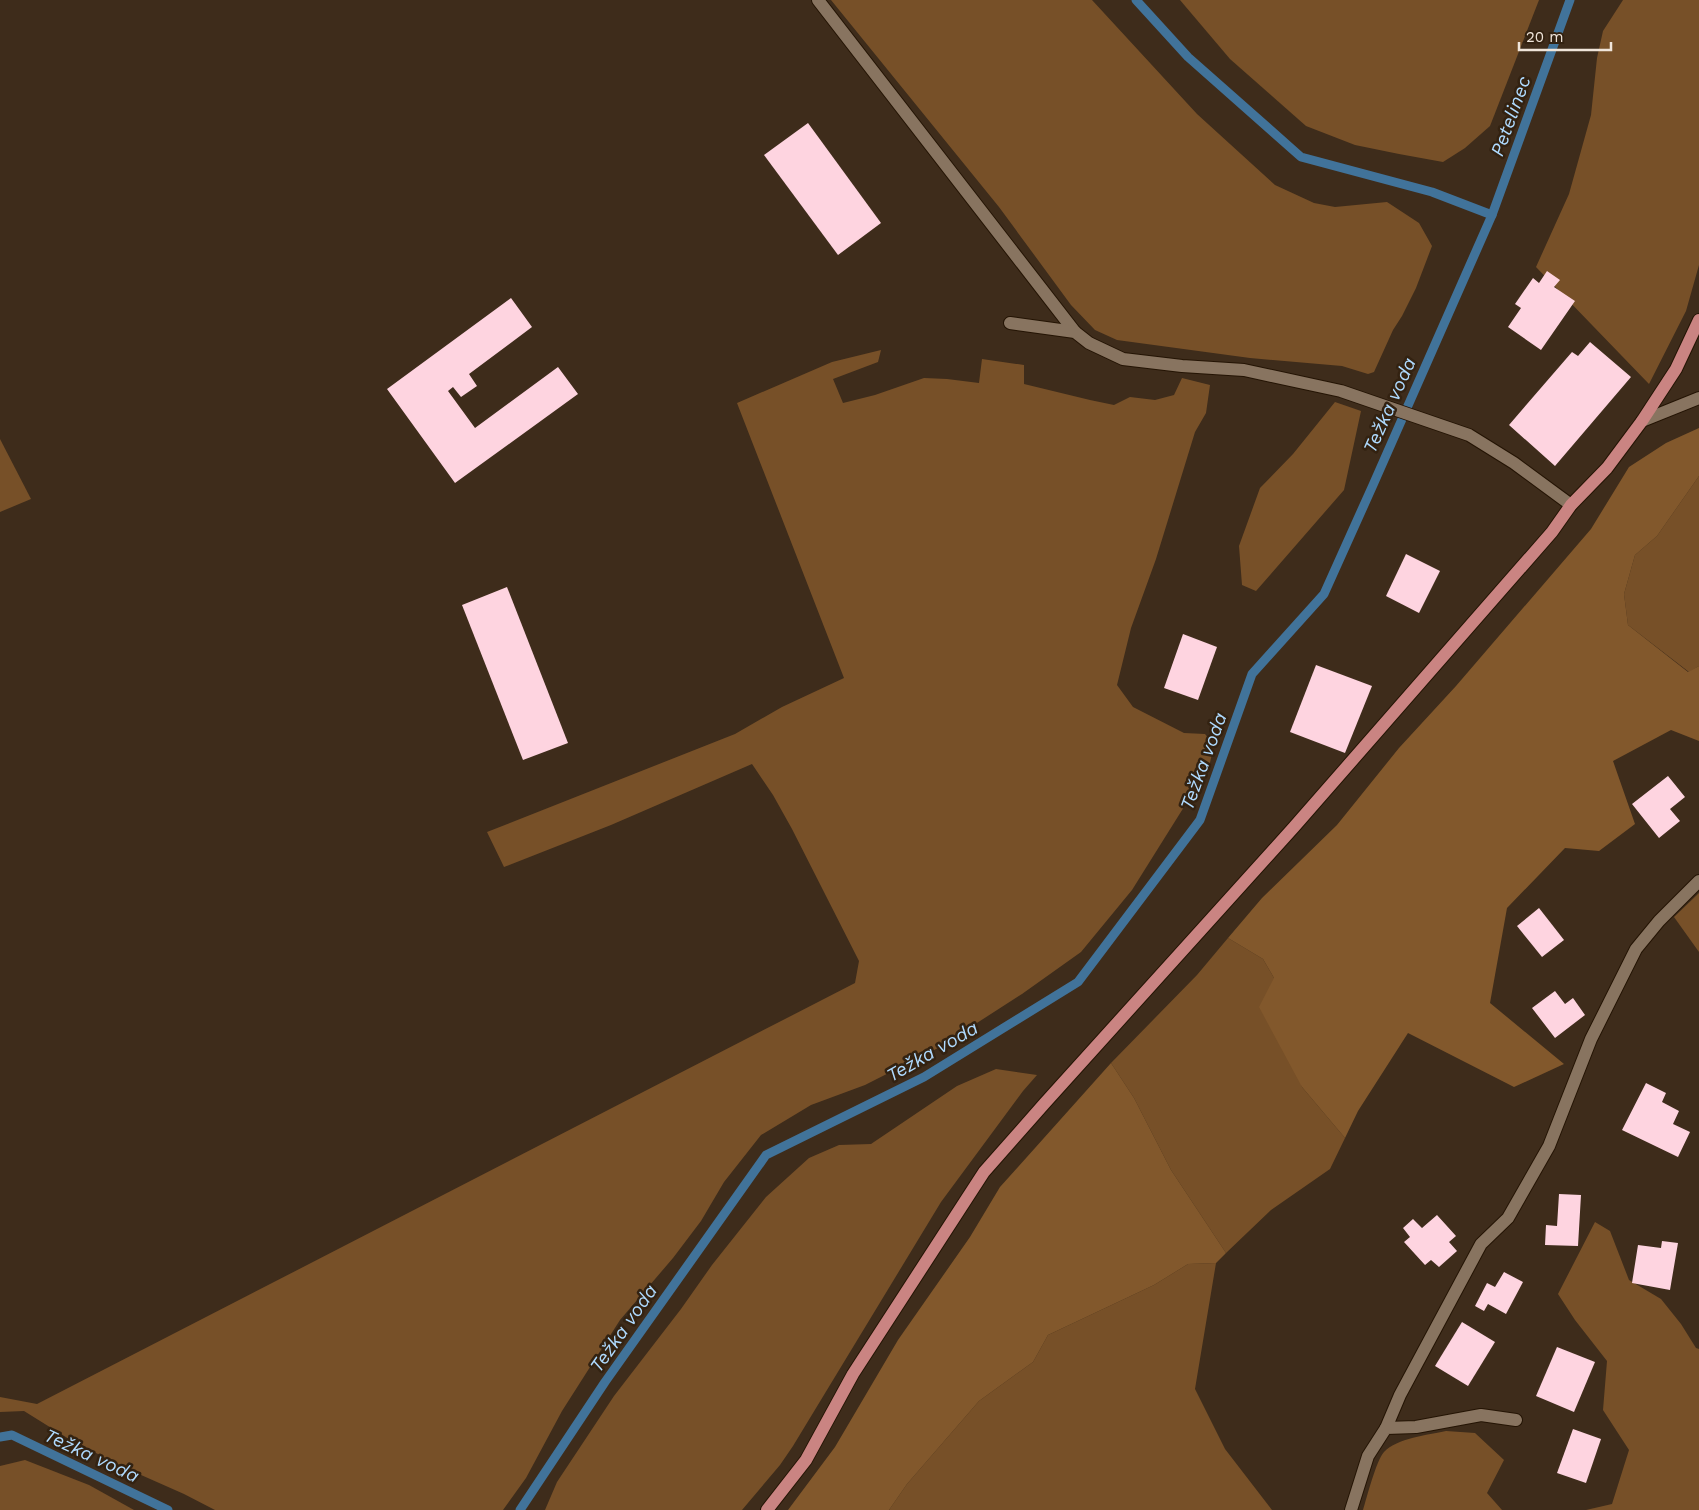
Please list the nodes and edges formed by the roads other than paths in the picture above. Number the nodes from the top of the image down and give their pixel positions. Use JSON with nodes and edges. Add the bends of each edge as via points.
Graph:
{"nodes":[{"id":1,"x":818,"y":0,"type":"edge"},
{"id":2,"x":1699,"y":320,"type":"edge"},
{"id":3,"x":1010,"y":323,"type":"dead end"},
{"id":4,"x":1075,"y":332,"type":"junction"},
{"id":5,"x":1699,"y":398,"type":"edge"},
{"id":6,"x":1642,"y":421,"type":"junction"},
{"id":7,"x":1571,"y":505,"type":"junction"},
{"id":8,"x":1699,"y":881,"type":"edge"},
{"id":9,"x":1516,"y":1420,"type":"dead end"},
{"id":10,"x":1386,"y":1428,"type":"junction"},
{"id":11,"x":767,"y":1510,"type":"edge"},
{"id":12,"x":1352,"y":1510,"type":"edge"}],
"edges":[{"from":1,"to":4,"type":"street"},
{"from":2,"to":6,"type":"main road","via":[[1676,368]]},
{"from":3,"to":4,"type":"street"},
{"from":4,"to":7,"type":"street","via":[[1089,343],[1123,359],[1244,370],[1341,391],[1469,435]]},
{"from":5,"to":6,"type":"street"},
{"from":6,"to":7,"type":"main road","via":[[1607,468]]},
{"from":7,"to":11,"type":"main road","via":[[1552,532],[1307,812],[984,1172],[852,1374],[806,1460]]},
{"from":8,"to":10,"type":"street","via":[[1636,949],[1591,1039],[1549,1146],[1508,1218],[1481,1244],[1400,1395]]},
{"from":9,"to":10,"type":"street","via":[[1480,1415],[1416,1427]]},
{"from":10,"to":12,"type":"street","via":[[1368,1456]]}]}
